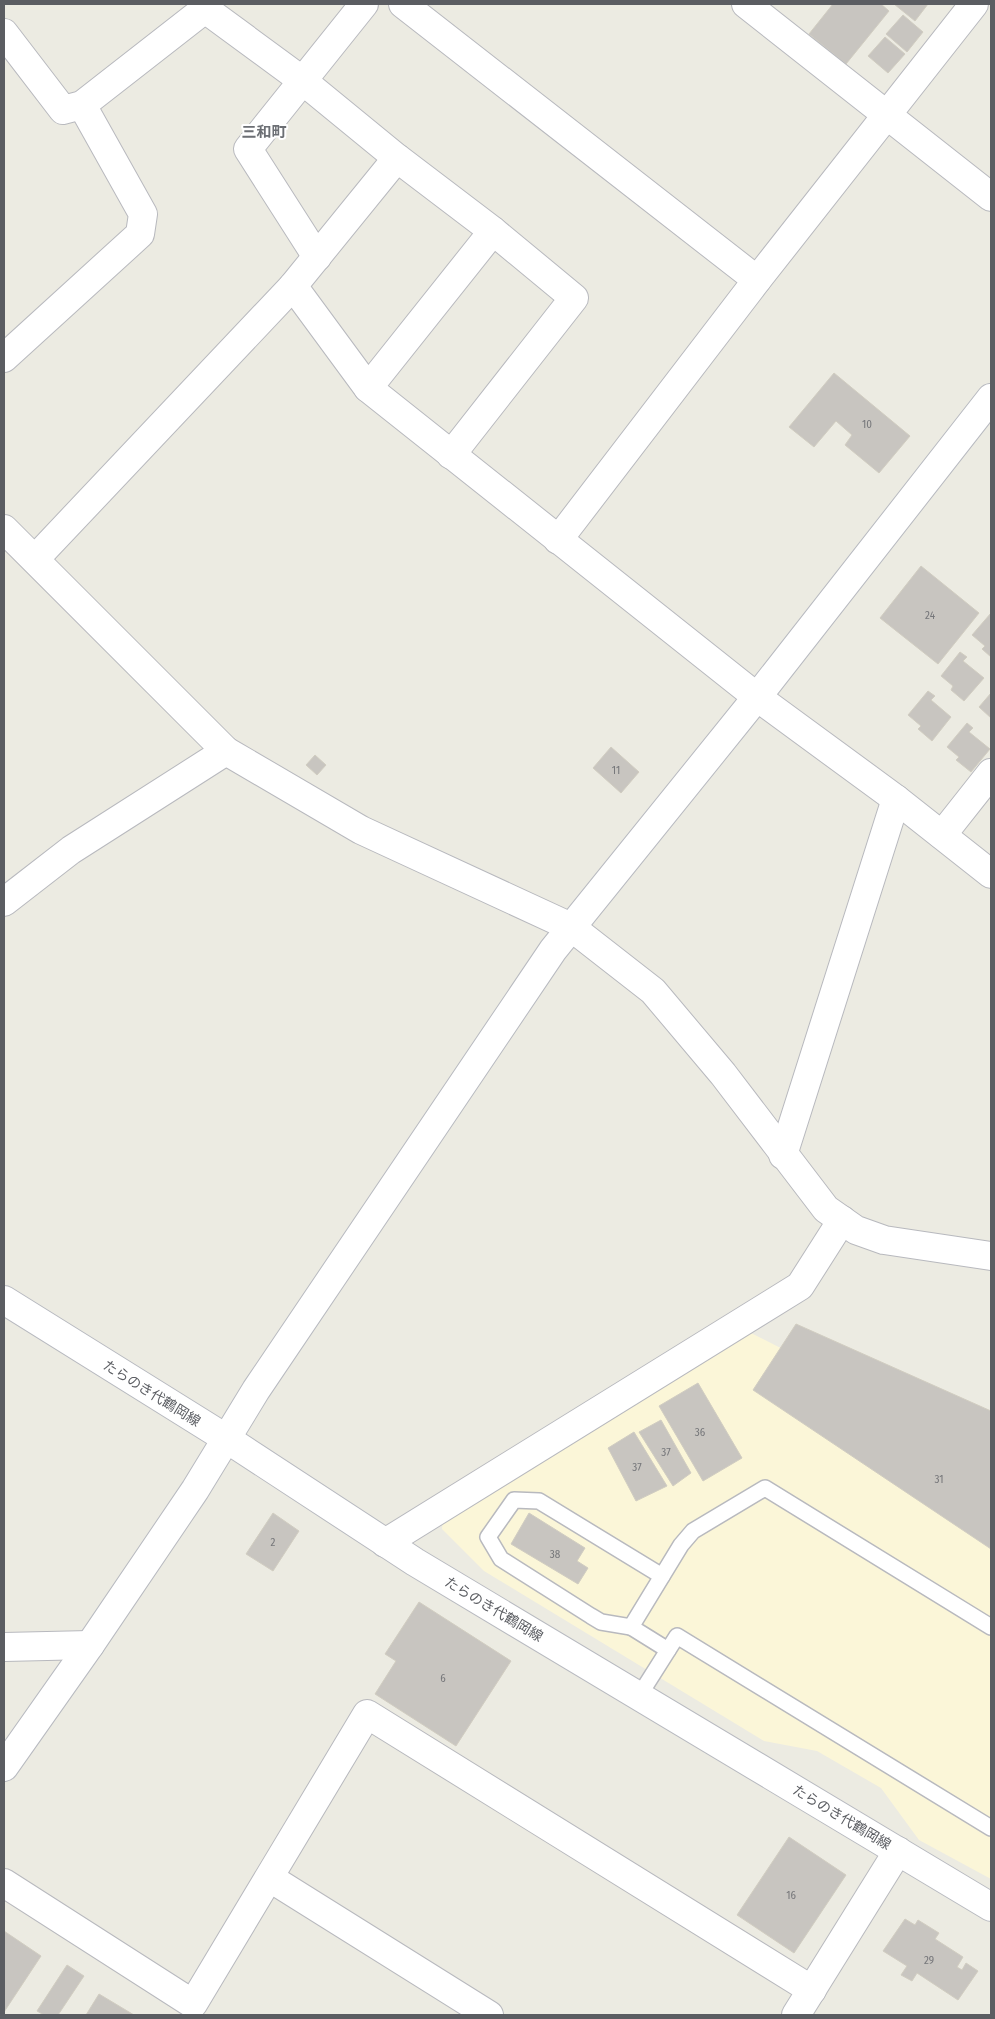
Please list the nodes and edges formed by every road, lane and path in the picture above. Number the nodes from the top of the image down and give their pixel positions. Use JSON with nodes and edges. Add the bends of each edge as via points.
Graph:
{"nodes":[{"id":1,"x":364,"y":4,"type":"edge"},
{"id":2,"x":403,"y":4,"type":"edge"},
{"id":3,"x":746,"y":4,"type":"edge"},
{"id":4,"x":974,"y":4,"type":"edge"},
{"id":5,"x":4,"y":33,"type":"edge"},
{"id":6,"x":303,"y":81,"type":"junction"},
{"id":7,"x":82,"y":105,"type":"junction"},
{"id":8,"x":885,"y":115,"type":"junction"},
{"id":9,"x":397,"y":158,"type":"junction"},
{"id":10,"x":991,"y":197,"type":"edge"},
{"id":11,"x":493,"y":230,"type":"junction"},
{"id":12,"x":317,"y":257,"type":"junction"},
{"id":13,"x":757,"y":280,"type":"junction"},
{"id":14,"x":293,"y":286,"type":"junction"},
{"id":15,"x":4,"y":358,"type":"edge"},
{"id":16,"x":368,"y":388,"type":"junction"},
{"id":17,"x":991,"y":398,"type":"edge"},
{"id":18,"x":451,"y":455,"type":"junction"},
{"id":19,"x":4,"y":529,"type":"edge"},
{"id":20,"x":558,"y":540,"type":"junction"},
{"id":21,"x":35,"y":559,"type":"junction"},
{"id":22,"x":757,"y":697,"type":"junction"},
{"id":23,"x":226,"y":751,"type":"junction"},
{"id":24,"x":991,"y":773,"type":"edge"},
{"id":25,"x":896,"y":799,"type":"junction"},
{"id":26,"x":942,"y":835,"type":"junction"},
{"id":27,"x":991,"y":874,"type":"edge"},
{"id":28,"x":4,"y":902,"type":"edge"},
{"id":29,"x":571,"y":927,"type":"junction"},
{"id":30,"x":783,"y":1155,"type":"junction"},
{"id":31,"x":842,"y":1220,"type":"junction"},
{"id":32,"x":991,"y":1256,"type":"edge"},
{"id":33,"x":8,"y":1309,"type":"edge"},
{"id":34,"x":226,"y":1439,"type":"junction"},
{"id":35,"x":385,"y":1542,"type":"junction"},
{"id":36,"x":662,"y":1576,"type":"junction"},
{"id":37,"x":631,"y":1627,"type":"junction"},
{"id":38,"x":991,"y":1627,"type":"edge"},
{"id":39,"x":90,"y":1645,"type":"junction"},
{"id":40,"x":4,"y":1647,"type":"edge"},
{"id":41,"x":668,"y":1650,"type":"junction"},
{"id":42,"x":639,"y":1696,"type":"junction"},
{"id":43,"x":4,"y":1767,"type":"edge"},
{"id":44,"x":991,"y":1828,"type":"edge"},
{"id":45,"x":898,"y":1851,"type":"junction"},
{"id":46,"x":270,"y":1878,"type":"junction"},
{"id":47,"x":4,"y":1883,"type":"edge"},
{"id":48,"x":991,"y":1907,"type":"edge"},
{"id":49,"x":812,"y":1990,"type":"junction"},
{"id":50,"x":489,"y":2015,"type":"edge"},
{"id":51,"x":796,"y":2015,"type":"edge"}],
"edges":[{"from":1,"to":6,"type":"street"},
{"from":2,"to":13,"type":"street"},
{"from":3,"to":8,"type":"street"},
{"from":4,"to":8,"type":"street"},
{"from":5,"to":7,"type":"street","via":[[63,110]]},
{"from":6,"to":7,"type":"street","via":[[205,9]]},
{"from":6,"to":9,"type":"street"},
{"from":6,"to":12,"type":"street","via":[[248,150]]},
{"from":7,"to":15,"type":"street","via":[[143,214],[140,234]]},
{"from":8,"to":10,"type":"street"},
{"from":8,"to":13,"type":"street"},
{"from":9,"to":11,"type":"street"},
{"from":9,"to":12,"type":"street"},
{"from":11,"to":16,"type":"street"},
{"from":11,"to":18,"type":"street","via":[[574,298]]},
{"from":12,"to":14,"type":"street"},
{"from":13,"to":20,"type":"street"},
{"from":14,"to":16,"type":"street"},
{"from":14,"to":21,"type":"street"},
{"from":16,"to":18,"type":"street"},
{"from":17,"to":22,"type":"street"},
{"from":18,"to":20,"type":"street"},
{"from":19,"to":21,"type":"street"},
{"from":20,"to":22,"type":"street"},
{"from":21,"to":23,"type":"street"},
{"from":22,"to":25,"type":"street"},
{"from":22,"to":29,"type":"street"},
{"from":23,"to":28,"type":"street","via":[[71,850]]},
{"from":23,"to":29,"type":"street","via":[[361,830]]},
{"from":24,"to":26,"type":"street"},
{"from":25,"to":26,"type":"street"},
{"from":25,"to":30,"type":"street"},
{"from":26,"to":27,"type":"street"},
{"from":29,"to":30,"type":"street","via":[[653,991],[723,1074]]},
{"from":29,"to":34,"type":"street"},
{"from":30,"to":31,"type":"street","via":[[826,1209]]},
{"from":31,"to":32,"type":"street","via":[[856,1230],[884,1240]]},
{"from":31,"to":35,"type":"street","via":[[800,1286]]},
{"from":33,"to":34,"type":"street","name":"たらのき代鶴岡線"},
{"from":34,"to":35,"type":"street","name":"たらのき代鶴岡線"},
{"from":34,"to":39,"type":"street"},
{"from":35,"to":42,"type":"street","name":"たらのき代鶴岡線"},
{"from":36,"to":37,"type":"lane"},
{"from":36,"to":37,"type":"lane","via":[[538,1501],[514,1500],[488,1537],[501,1559],[582,1611],[601,1622]]},
{"from":36,"to":38,"type":"lane","via":[[693,1531],[765,1488]]},
{"from":37,"to":41,"type":"lane"},
{"from":39,"to":40,"type":"street"},
{"from":39,"to":43,"type":"street"},
{"from":41,"to":42,"type":"lane"},
{"from":41,"to":44,"type":"lane","via":[[677,1636]]},
{"from":42,"to":45,"type":"street","name":"たらのき代鶴岡線"},
{"from":45,"to":48,"type":"street","name":"たらのき代鶴岡線"},
{"from":45,"to":49,"type":"street"},
{"from":46,"to":47,"type":"street","via":[[193,2004]]},
{"from":46,"to":49,"type":"street","via":[[367,1714]]},
{"from":46,"to":50,"type":"street"},
{"from":49,"to":51,"type":"street"}]}
